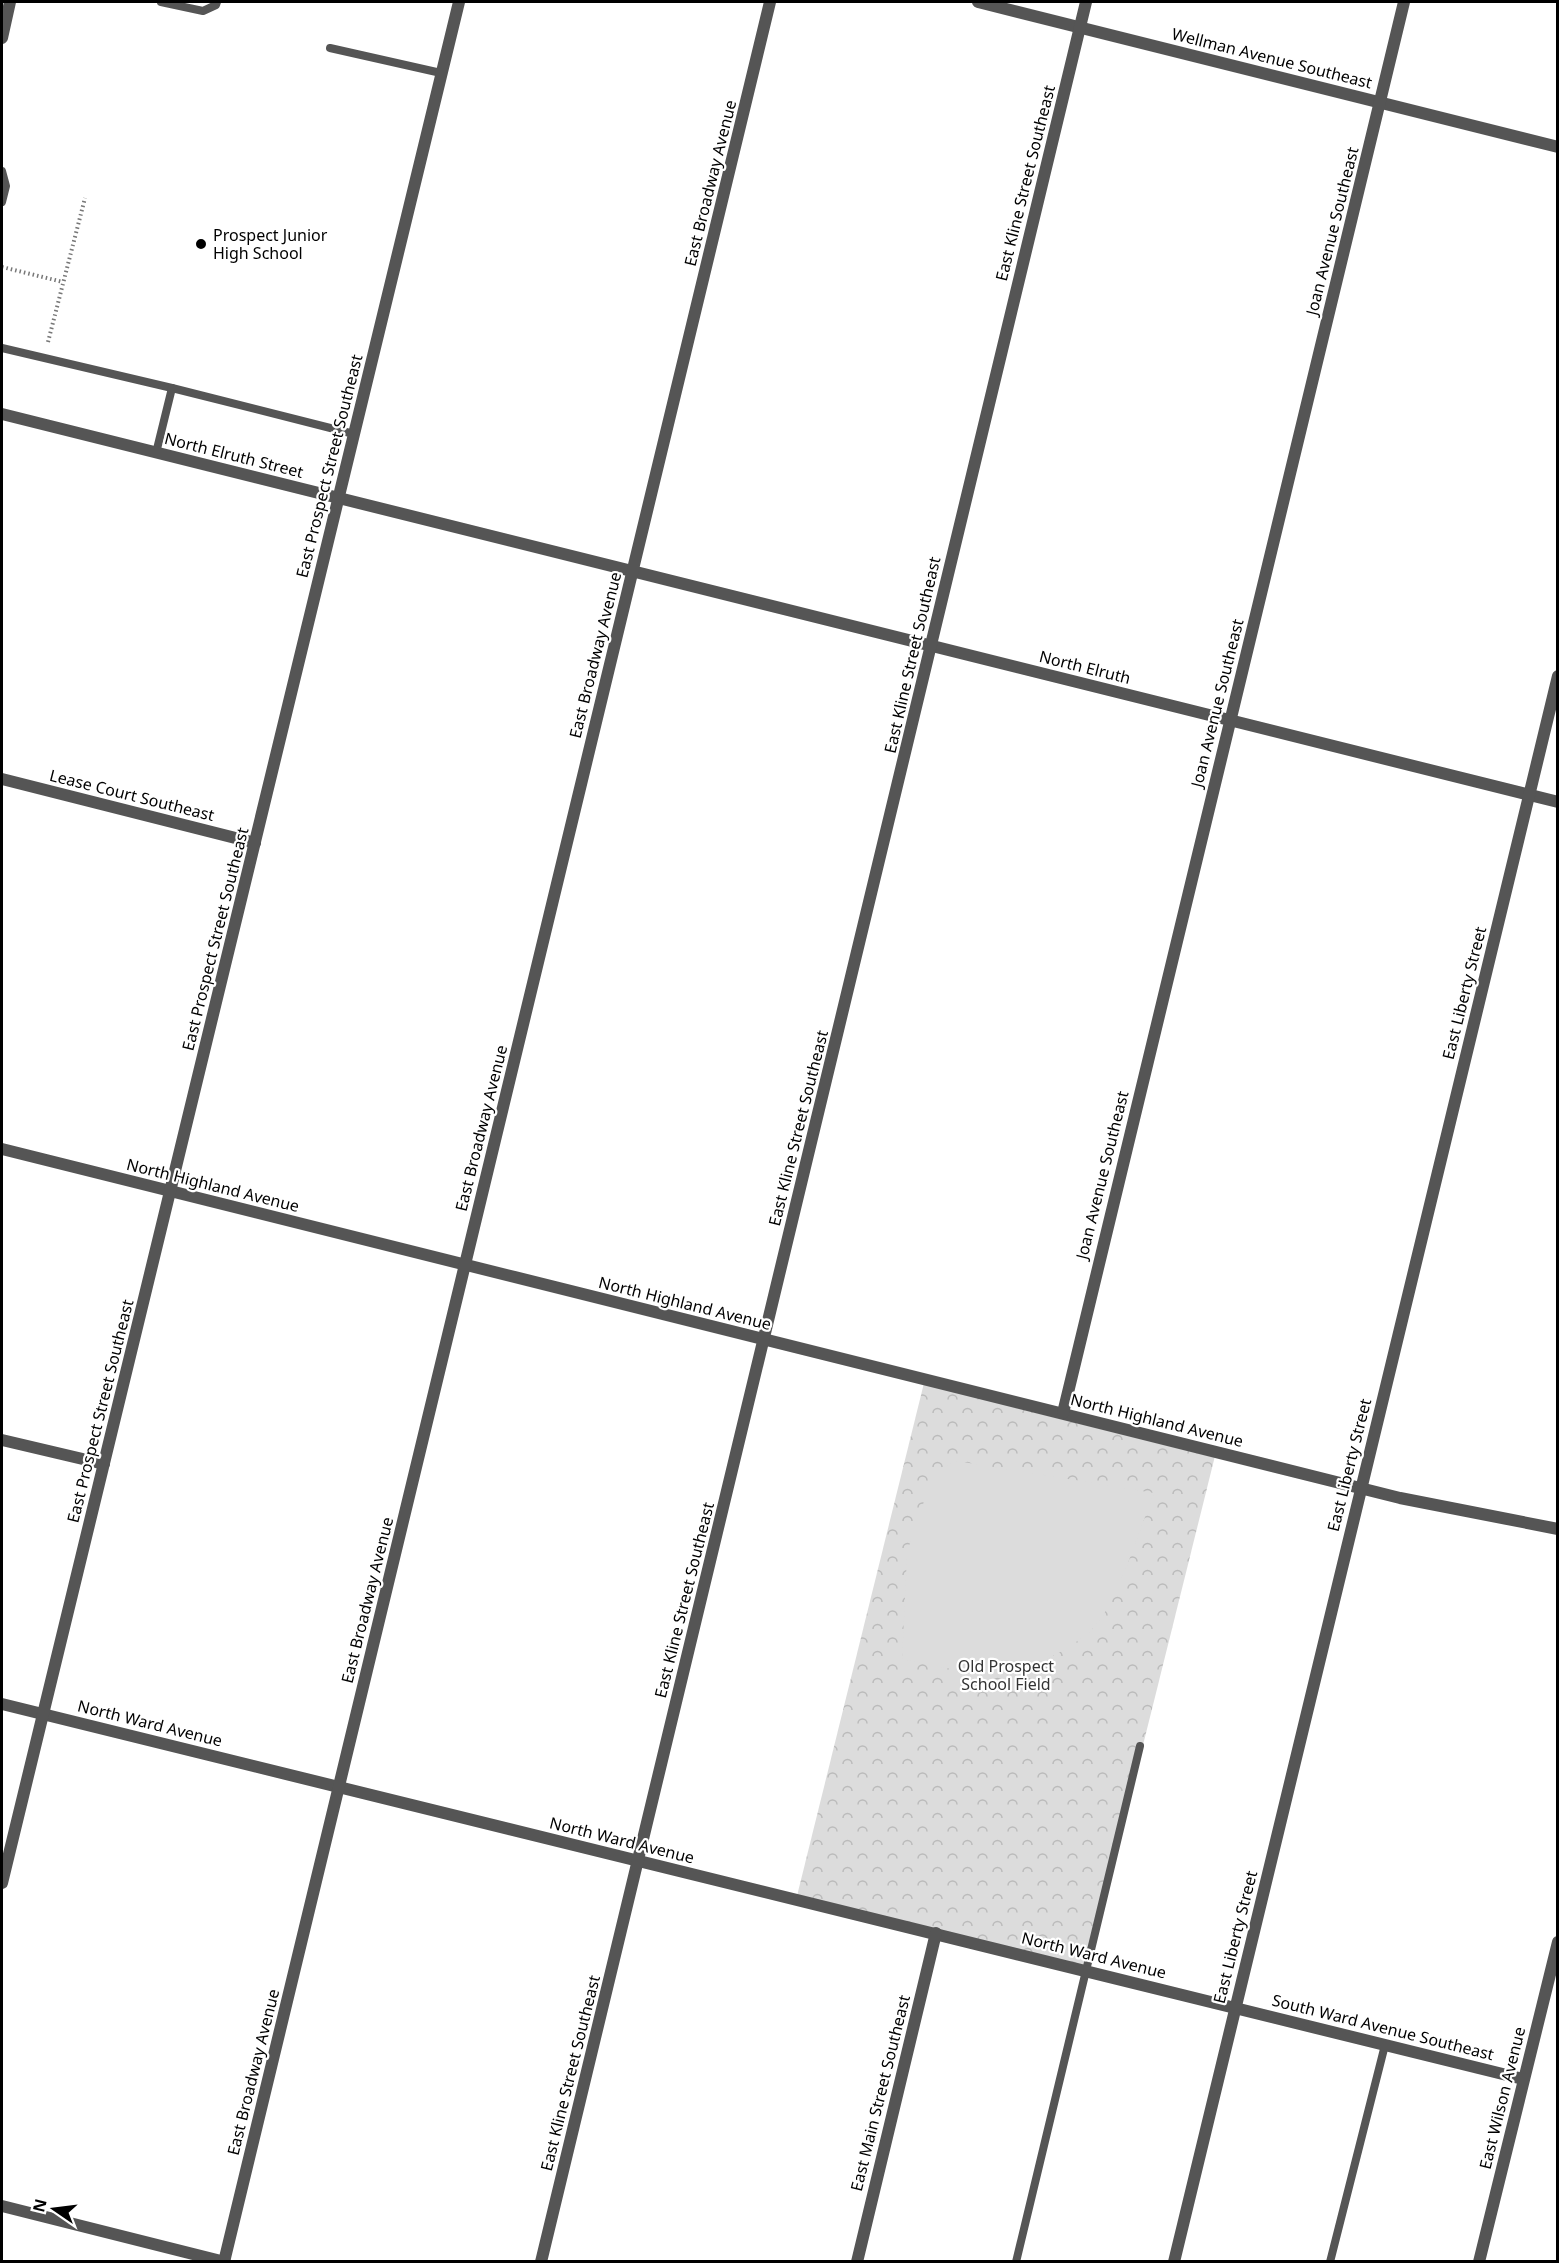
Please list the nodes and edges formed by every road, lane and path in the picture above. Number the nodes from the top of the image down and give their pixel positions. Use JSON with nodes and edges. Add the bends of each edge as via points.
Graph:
{"nodes":[{"id":1,"x":10,"y":2,"type":"edge"},
{"id":2,"x":161,"y":2,"type":"edge"},
{"id":3,"x":217,"y":2,"type":"edge"},
{"id":4,"x":459,"y":2,"type":"edge"},
{"id":5,"x":770,"y":2,"type":"edge"},
{"id":6,"x":978,"y":2,"type":"edge"},
{"id":7,"x":1086,"y":2,"type":"edge"},
{"id":8,"x":1404,"y":2,"type":"edge"},
{"id":9,"x":1080,"y":27,"type":"junction"},
{"id":10,"x":2,"y":38,"type":"edge"},
{"id":11,"x":330,"y":48,"type":"dead end"},
{"id":12,"x":441,"y":74,"type":"junction"},
{"id":13,"x":1380,"y":102,"type":"junction"},
{"id":14,"x":1557,"y":147,"type":"edge"},
{"id":15,"x":2,"y":171,"type":"edge"},
{"id":16,"x":85,"y":198,"type":"dead end"},
{"id":17,"x":2,"y":202,"type":"edge"},
{"id":18,"x":2,"y":267,"type":"edge"},
{"id":19,"x":63,"y":282,"type":"junction"},
{"id":20,"x":48,"y":342,"type":"dead end"},
{"id":21,"x":2,"y":348,"type":"edge"},
{"id":22,"x":172,"y":388,"type":"junction"},
{"id":23,"x":2,"y":414,"type":"edge"},
{"id":24,"x":354,"y":434,"type":"junction"},
{"id":25,"x":156,"y":453,"type":"junction"},
{"id":26,"x":339,"y":498,"type":"junction"},
{"id":27,"x":633,"y":572,"type":"junction"},
{"id":28,"x":931,"y":646,"type":"junction"},
{"id":29,"x":1557,"y":676,"type":"edge"},
{"id":30,"x":1230,"y":720,"type":"junction"},
{"id":31,"x":2,"y":779,"type":"edge"},
{"id":32,"x":1529,"y":795,"type":"junction"},
{"id":33,"x":1557,"y":802,"type":"edge"},
{"id":34,"x":255,"y":843,"type":"junction"},
{"id":35,"x":2,"y":1149,"type":"edge"},
{"id":36,"x":171,"y":1192,"type":"junction"},
{"id":37,"x":465,"y":1265,"type":"junction"},
{"id":38,"x":763,"y":1339,"type":"junction"},
{"id":39,"x":1063,"y":1413,"type":"junction"},
{"id":40,"x":2,"y":1440,"type":"edge"},
{"id":41,"x":104,"y":1464,"type":"junction"},
{"id":42,"x":1360,"y":1488,"type":"junction"},
{"id":43,"x":1557,"y":1529,"type":"edge"},
{"id":44,"x":2,"y":1704,"type":"edge"},
{"id":45,"x":43,"y":1714,"type":"junction"},
{"id":46,"x":1140,"y":1746,"type":"dead end"},
{"id":47,"x":339,"y":1787,"type":"junction"},
{"id":48,"x":638,"y":1861,"type":"junction"},
{"id":49,"x":2,"y":1883,"type":"edge"},
{"id":50,"x":936,"y":1933,"type":"junction"},
{"id":51,"x":1557,"y":1942,"type":"edge"},
{"id":52,"x":1087,"y":1970,"type":"junction"},
{"id":53,"x":1235,"y":2008,"type":"junction"},
{"id":54,"x":1385,"y":2045,"type":"junction"},
{"id":55,"x":1523,"y":2079,"type":"junction"},
{"id":56,"x":2,"y":2206,"type":"edge"},
{"id":57,"x":224,"y":2262,"type":"edge"},
{"id":58,"x":541,"y":2262,"type":"edge"},
{"id":59,"x":857,"y":2262,"type":"edge"},
{"id":60,"x":1016,"y":2262,"type":"edge"},
{"id":61,"x":1174,"y":2262,"type":"edge"},
{"id":62,"x":1330,"y":2262,"type":"edge"},
{"id":63,"x":1479,"y":2262,"type":"edge"}],
"edges":[{"from":1,"to":10,"type":"street"},
{"from":2,"to":3,"type":"lane","via":[[203,11]]},
{"from":4,"to":12,"type":"street","name":"East Prospect Street Southeast"},
{"from":5,"to":27,"type":"street","name":"East Broadway Avenue"},
{"from":6,"to":9,"type":"street","name":"Wellman Avenue Southeast"},
{"from":7,"to":9,"type":"street","name":"East Kline Street Southeast"},
{"from":8,"to":13,"type":"street","name":"Joan Avenue Southeast"},
{"from":9,"to":13,"type":"street","name":"Wellman Avenue Southeast"},
{"from":9,"to":28,"type":"street","name":"East Kline Street Southeast"},
{"from":11,"to":12,"type":"lane"},
{"from":12,"to":24,"type":"street","name":"East Prospect Street Southeast"},
{"from":13,"to":14,"type":"street","name":"Wellman Avenue Southeast"},
{"from":13,"to":30,"type":"street","name":"Joan Avenue Southeast"},
{"from":15,"to":17,"type":"lane","via":[[6,186]]},
{"from":16,"to":19,"type":"path"},
{"from":18,"to":19,"type":"path"},
{"from":19,"to":20,"type":"path"},
{"from":21,"to":22,"type":"lane"},
{"from":22,"to":24,"type":"lane"},
{"from":22,"to":25,"type":"lane"},
{"from":23,"to":25,"type":"street","name":"North Elruth Street"},
{"from":24,"to":26,"type":"street","name":"East Prospect Street Southeast"},
{"from":25,"to":26,"type":"street","name":"North Elruth Street"},
{"from":26,"to":27,"type":"street","name":"North Elruth Street"},
{"from":26,"to":34,"type":"street","name":"East Prospect Street Southeast"},
{"from":27,"to":28,"type":"street","name":"North Elruth"},
{"from":27,"to":37,"type":"street","name":"East Broadway Avenue"},
{"from":28,"to":30,"type":"street","name":"North Elruth"},
{"from":28,"to":38,"type":"street","name":"East Kline Street Southeast"},
{"from":29,"to":32,"type":"street","name":"East Liberty Street"},
{"from":30,"to":32,"type":"street","name":"North Elruth"},
{"from":30,"to":39,"type":"street","name":"Joan Avenue Southeast"},
{"from":31,"to":34,"type":"street","name":"Lease Court Southeast"},
{"from":32,"to":33,"type":"street","name":"North Elruth"},
{"from":32,"to":42,"type":"street","name":"East Liberty Street"},
{"from":34,"to":36,"type":"street","name":"East Prospect Street Southeast"},
{"from":35,"to":36,"type":"street","name":"North Highland Avenue"},
{"from":36,"to":37,"type":"street","name":"North Highland Avenue"},
{"from":36,"to":41,"type":"street","name":"East Prospect Street Southeast"},
{"from":37,"to":38,"type":"street","name":"North Highland Avenue"},
{"from":37,"to":47,"type":"street","name":"East Broadway Avenue"},
{"from":38,"to":39,"type":"street","name":"North Highland Avenue"},
{"from":38,"to":48,"type":"street","name":"East Kline Street Southeast"},
{"from":39,"to":42,"type":"street","name":"North Highland Avenue"},
{"from":40,"to":41,"type":"street"},
{"from":41,"to":45,"type":"street","name":"East Prospect Street Southeast"},
{"from":42,"to":43,"type":"street","name":"North Highland Avenue"},
{"from":42,"to":53,"type":"street","name":"East Liberty Street"},
{"from":44,"to":45,"type":"street","name":"North Ward Avenue"},
{"from":45,"to":47,"type":"street","name":"North Ward Avenue"},
{"from":45,"to":49,"type":"street","name":"East Prospect Street Southeast"},
{"from":46,"to":52,"type":"lane"},
{"from":47,"to":48,"type":"street","name":"North Ward Avenue"},
{"from":47,"to":57,"type":"street","name":"East Broadway Avenue"},
{"from":48,"to":50,"type":"street","name":"North Ward Avenue"},
{"from":48,"to":58,"type":"street","name":"East Kline Street Southeast"},
{"from":50,"to":52,"type":"street","name":"North Ward Avenue"},
{"from":50,"to":59,"type":"street","name":"East Main Street Southeast"},
{"from":51,"to":55,"type":"street","name":"East Wilson Avenue"},
{"from":52,"to":53,"type":"street","name":"North Ward Avenue"},
{"from":52,"to":60,"type":"lane"},
{"from":53,"to":54,"type":"street","name":"South Ward Avenue Southeast"},
{"from":53,"to":61,"type":"street","name":"East Liberty Street"},
{"from":54,"to":55,"type":"street","name":"South Ward Avenue Southeast"},
{"from":54,"to":62,"type":"lane"},
{"from":55,"to":63,"type":"street","name":"East Wilson Avenue"},
{"from":56,"to":57,"type":"street"}]}
